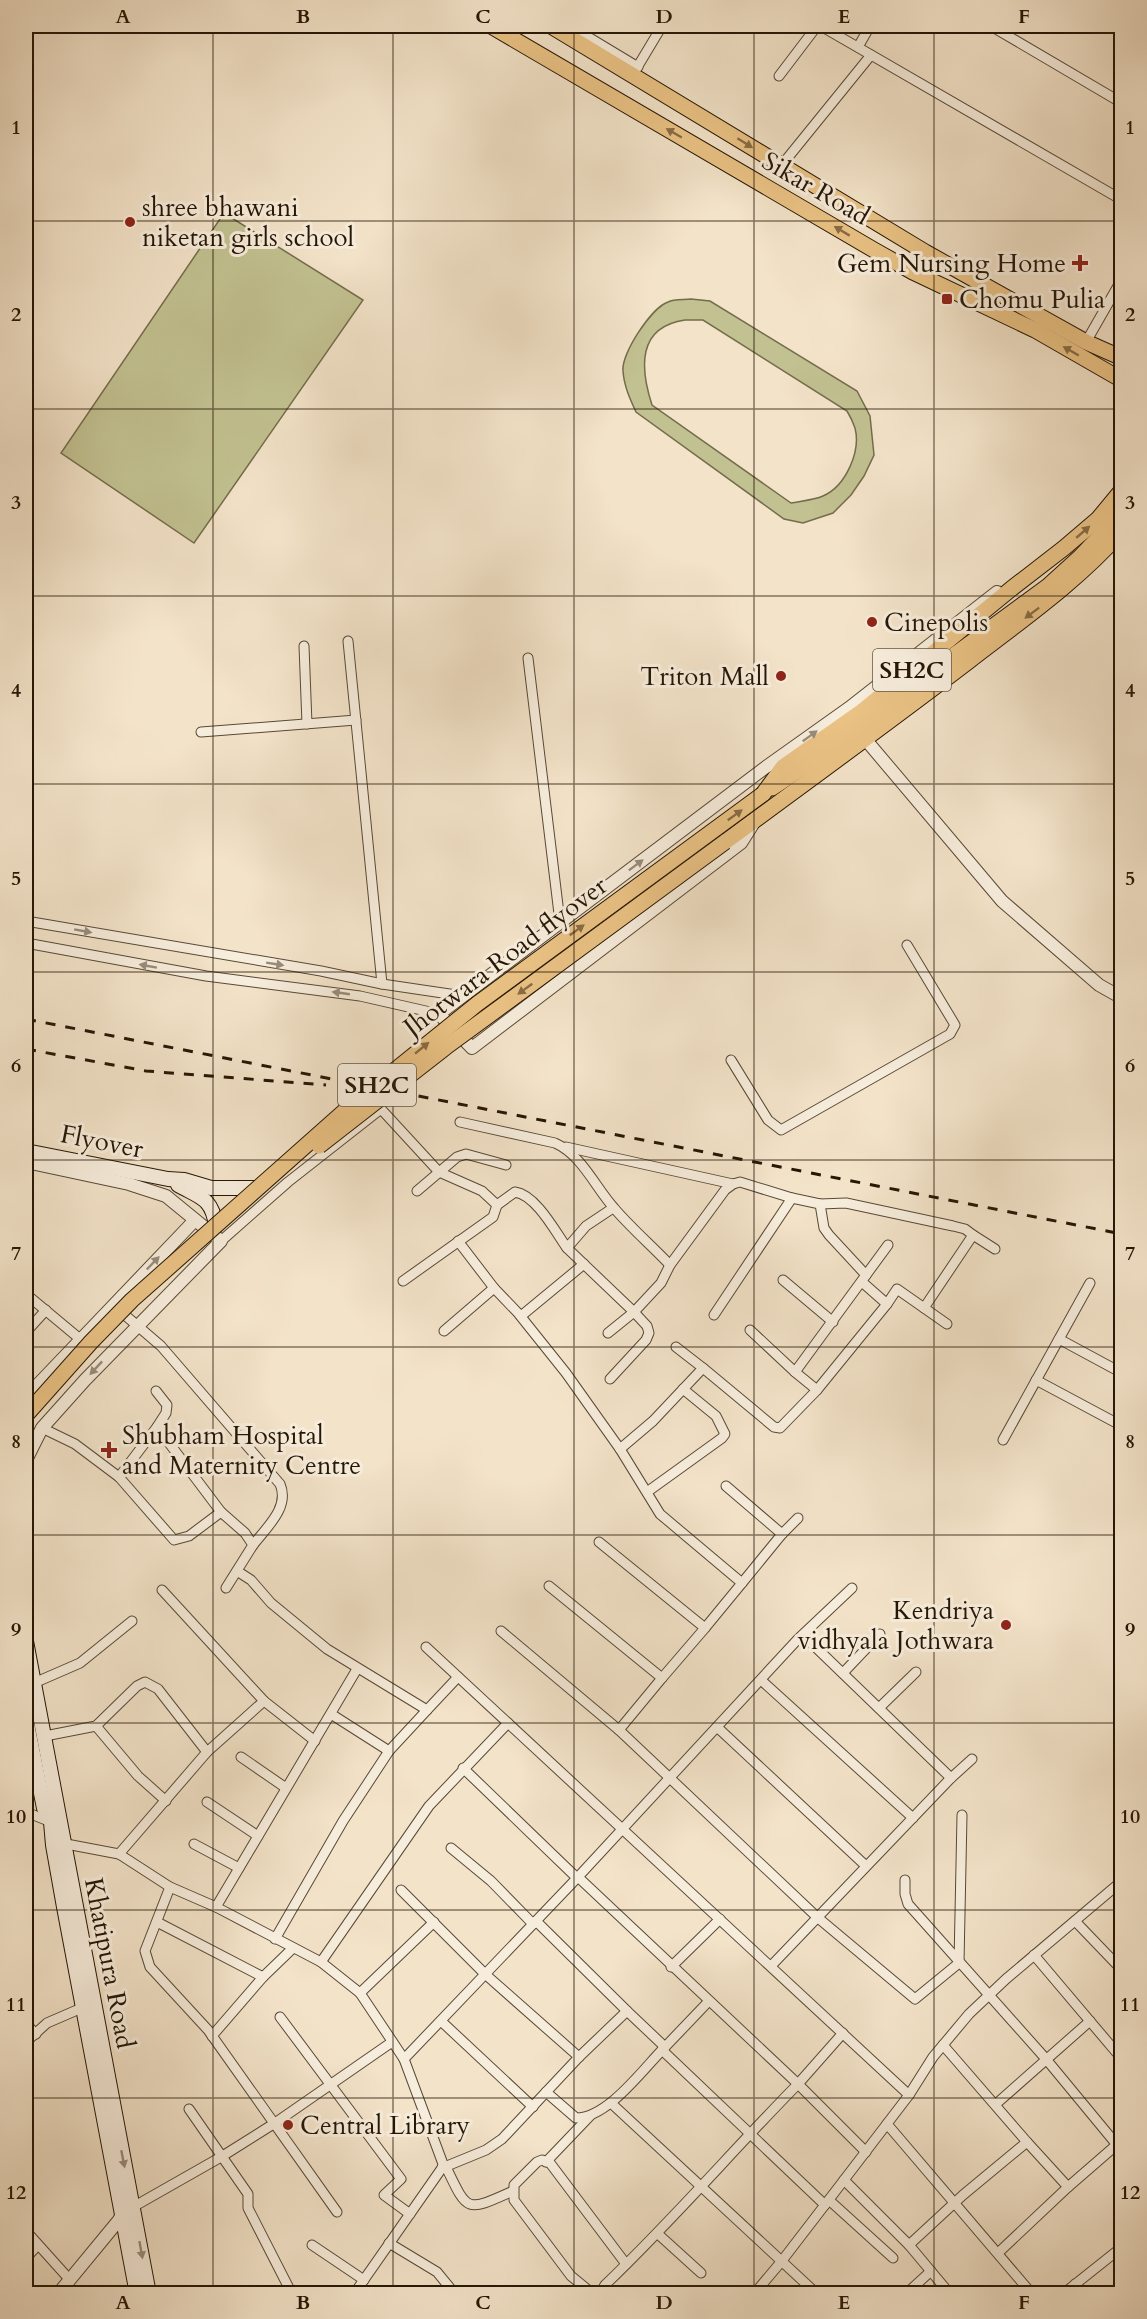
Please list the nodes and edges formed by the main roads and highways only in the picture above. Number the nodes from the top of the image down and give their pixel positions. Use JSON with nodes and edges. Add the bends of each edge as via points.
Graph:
{"nodes":[{"id":1,"x":491,"y":26,"type":"edge"},
{"id":2,"x":551,"y":26,"type":"edge"},
{"id":3,"x":1122,"y":358,"type":"edge"},
{"id":4,"x":1122,"y":380,"type":"edge"},
{"id":5,"x":1122,"y":490,"type":"edge"},
{"id":6,"x":1122,"y":513,"type":"edge"},
{"id":7,"x":1122,"y":531,"type":"edge"},
{"id":8,"x":762,"y":794,"type":"junction"},
{"id":9,"x":26,"y":1151,"type":"edge"},
{"id":10,"x":168,"y":1179,"type":"junction"},
{"id":11,"x":256,"y":1188,"type":"junction"},
{"id":12,"x":216,"y":1226,"type":"junction"},
{"id":13,"x":26,"y":1415,"type":"edge"},
{"id":14,"x":26,"y":1427,"type":"edge"},
{"id":15,"x":26,"y":1641,"type":"edge"},
{"id":16,"x":30,"y":1681,"type":"edge"},
{"id":17,"x":26,"y":1719,"type":"edge"},
{"id":18,"x":51,"y":1822,"type":"junction"},
{"id":19,"x":58,"y":1843,"type":"junction"},
{"id":20,"x":127,"y":2211,"type":"junction"},
{"id":21,"x":137,"y":2294,"type":"edge"},
{"id":22,"x":149,"y":2294,"type":"edge"}],
"edges":[{"from":4,"to":1,"type":"main road","name":"Sikar Road","one_way":true,"via":[[1035,330],[884,256]]},
{"from":2,"to":3,"type":"main road","one_way":true,"via":[[635,71],[925,252]]},
{"from":8,"to":5,"type":"main road","name":"Jhotwara Road flyover","number":"SH2C","one_way":true,"via":[[783,767],[861,712],[1098,519]]},
{"from":6,"to":8,"type":"main road","name":"Jhotwara Road flyover","via":[[1048,586],[849,736]]},
{"from":7,"to":14,"type":"main road","name":"Jhotwara Road flyover","one_way":true,"bridge":true,"via":[[1055,595],[866,740],[446,1047],[316,1148],[100,1343]]},
{"from":11,"to":8,"type":"main road","name":"Jhotwara Road flyover","number":"SH2C","one_way":true,"bridge":true,"via":[[477,1004]]},
{"from":9,"to":10,"type":"main road","name":"Flyover"},
{"from":10,"to":11,"type":"main road","name":"Flyover","via":[[211,1188]]},
{"from":10,"to":12,"type":"main road","name":"Flyover","via":[[209,1203]]},
{"from":11,"to":12,"type":"main road","name":"Jhotwara Road flyover","number":"SH2C","bridge":true},
{"from":12,"to":13,"type":"main road","name":"Jhotwara Road flyover","number":"SH2C","bridge":true,"via":[[132,1300]]},
{"from":15,"to":16,"type":"main road","name":"Khatipura Road"},
{"from":16,"to":18,"type":"main road","via":[[52,1808]]},
{"from":16,"to":19,"type":"main road","name":"Khatipura Road","via":[[45,1736]]},
{"from":17,"to":18,"type":"main road","via":[[44,1808]]},
{"from":18,"to":19,"type":"main road"},
{"from":19,"to":20,"type":"main road","name":"Khatipura Road","one_way":true},
{"from":19,"to":20,"type":"main road","via":[[84,2007]]},
{"from":20,"to":21,"type":"main road","name":"Khatipura Road"},
{"from":20,"to":22,"type":"main road","name":"Khatipura Road","one_way":true}]}
